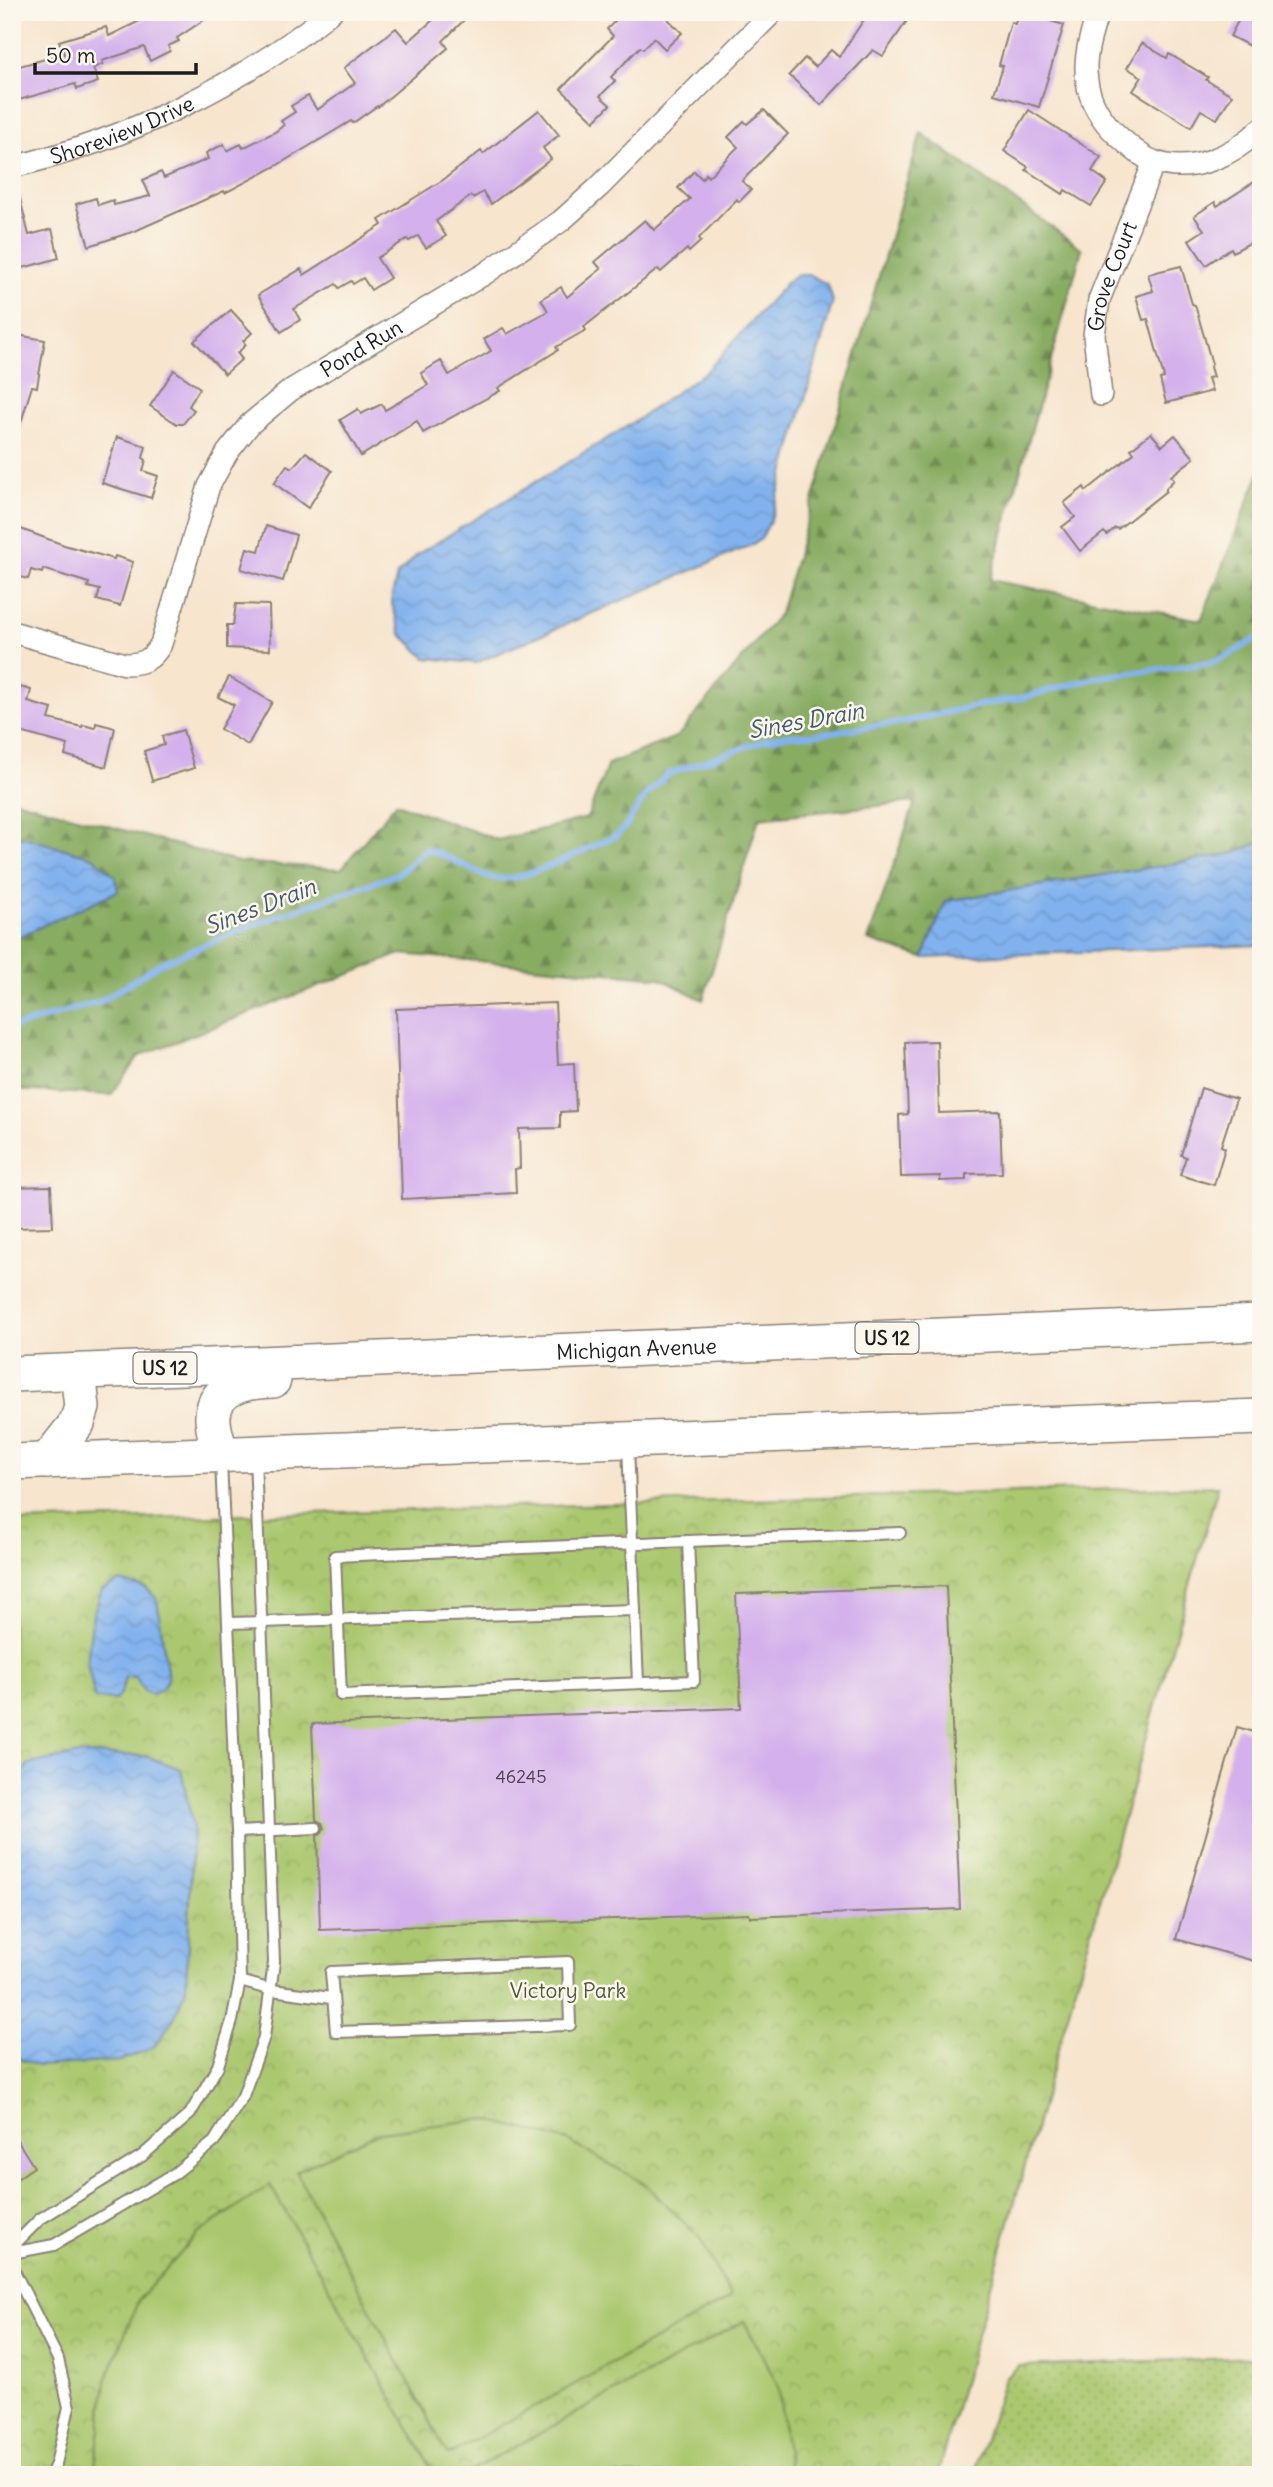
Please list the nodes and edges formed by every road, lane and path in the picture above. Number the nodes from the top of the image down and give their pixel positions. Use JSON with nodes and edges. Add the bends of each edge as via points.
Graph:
{"nodes":[{"id":1,"x":331,"y":12,"type":"edge"},
{"id":2,"x":1098,"y":12,"type":"edge"},
{"id":3,"x":766,"y":14,"type":"edge"},
{"id":4,"x":1261,"y":129,"type":"edge"},
{"id":5,"x":1154,"y":162,"type":"junction"},
{"id":6,"x":12,"y":167,"type":"edge"},
{"id":7,"x":1101,"y":394,"type":"dead end"},
{"id":8,"x":12,"y":632,"type":"edge"},
{"id":9,"x":1261,"y":1324,"type":"edge"},
{"id":10,"x":492,"y":1354,"type":"junction"},
{"id":11,"x":78,"y":1372,"type":"junction"},
{"id":12,"x":12,"y":1374,"type":"edge"},
{"id":13,"x":1261,"y":1417,"type":"edge"},
{"id":14,"x":627,"y":1440,"type":"junction"},
{"id":15,"x":254,"y":1452,"type":"junction"},
{"id":16,"x":220,"y":1454,"type":"junction"},
{"id":17,"x":47,"y":1461,"type":"junction"},
{"id":18,"x":12,"y":1462,"type":"edge"},
{"id":19,"x":900,"y":1533,"type":"dead end"},
{"id":20,"x":688,"y":1541,"type":"junction"},
{"id":21,"x":632,"y":1544,"type":"junction"},
{"id":22,"x":635,"y":1610,"type":"junction"},
{"id":23,"x":338,"y":1619,"type":"junction"},
{"id":24,"x":262,"y":1622,"type":"junction"},
{"id":25,"x":229,"y":1623,"type":"junction"},
{"id":26,"x":638,"y":1683,"type":"junction"},
{"id":27,"x":316,"y":1828,"type":"dead end"},
{"id":28,"x":269,"y":1830,"type":"junction"},
{"id":29,"x":237,"y":1832,"type":"junction"},
{"id":30,"x":240,"y":1980,"type":"junction"},
{"id":31,"x":272,"y":1990,"type":"junction"},
{"id":32,"x":331,"y":1998,"type":"junction"},
{"id":33,"x":12,"y":2247,"type":"edge"},
{"id":34,"x":12,"y":2253,"type":"edge"},
{"id":35,"x":12,"y":2267,"type":"edge"},
{"id":36,"x":51,"y":2475,"type":"edge"}],
"edges":[{"from":1,"to":6,"type":"street","name":"Shoreview Drive","via":[[259,63],[190,102],[110,137]]},
{"from":2,"to":5,"type":"street","via":[[1086,53],[1090,95],[1110,128]]},
{"from":3,"to":8,"type":"street","name":"Pond Run","via":[[561,221],[291,390],[250,424],[209,486],[161,644],[149,660],[125,664]]},
{"from":4,"to":5,"type":"street","via":[[1231,152],[1204,163],[1177,167]]},
{"from":5,"to":7,"type":"street","name":"Grove Court","via":[[1099,300],[1094,335]]},
{"from":9,"to":10,"type":"main road","name":"Michigan Avenue","number":"US 12"},
{"from":10,"to":11,"type":"main road","name":"Michigan Avenue","number":"US 12"},
{"from":10,"to":16,"type":"main road","via":[[474,1373],[265,1380],[228,1388],[215,1404],[213,1417]]},
{"from":11,"to":12,"type":"main road","name":"Michigan Avenue","number":"US 12"},
{"from":11,"to":17,"type":"main road","via":[[82,1407],[77,1423]]},
{"from":13,"to":14,"type":"main road"},
{"from":14,"to":15,"type":"main road"},
{"from":14,"to":21,"type":"lane"},
{"from":15,"to":16,"type":"main road"},
{"from":15,"to":24,"type":"lane"},
{"from":16,"to":17,"type":"main road"},
{"from":16,"to":25,"type":"lane"},
{"from":17,"to":18,"type":"main road"},
{"from":19,"to":20,"type":"lane"},
{"from":20,"to":21,"type":"lane"},
{"from":20,"to":26,"type":"lane","via":[[694,1681]]},
{"from":21,"to":22,"type":"lane"},
{"from":21,"to":23,"type":"lane","via":[[335,1556]]},
{"from":22,"to":23,"type":"lane"},
{"from":22,"to":26,"type":"lane"},
{"from":23,"to":24,"type":"lane"},
{"from":23,"to":26,"type":"lane","via":[[341,1695]]},
{"from":24,"to":25,"type":"lane"},
{"from":24,"to":28,"type":"lane"},
{"from":25,"to":29,"type":"lane"},
{"from":27,"to":28,"type":"lane"},
{"from":28,"to":29,"type":"lane"},
{"from":28,"to":31,"type":"lane"},
{"from":29,"to":30,"type":"lane"},
{"from":30,"to":31,"type":"lane"},
{"from":30,"to":33,"type":"lane","via":[[218,2066],[190,2113],[142,2155],[40,2218]]},
{"from":31,"to":32,"type":"lane"},
{"from":31,"to":34,"type":"lane","via":[[264,2037],[243,2096],[214,2141],[174,2174],[54,2245]]},
{"from":32,"to":32,"type":"lane","via":[[336,2032],[570,2025],[568,1962],[331,1972]]},
{"from":35,"to":36,"type":"lane","via":[[58,2359],[69,2407]]}]}
